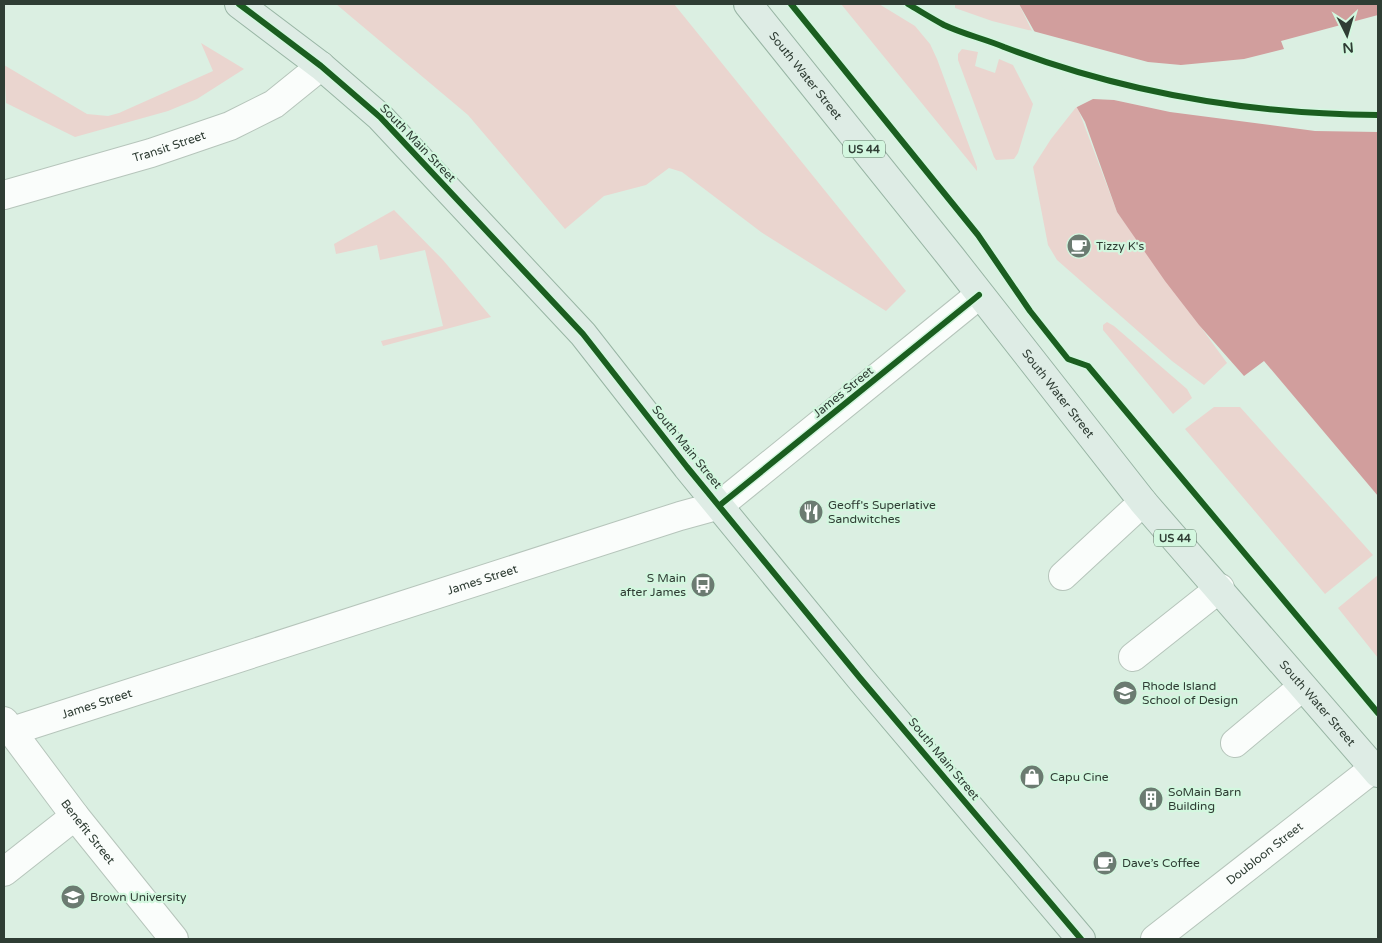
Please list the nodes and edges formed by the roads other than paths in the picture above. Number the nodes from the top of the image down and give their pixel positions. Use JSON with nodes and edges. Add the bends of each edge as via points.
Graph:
{"nodes":[{"id":1,"x":239,"y":4,"type":"edge"},
{"id":2,"x":748,"y":4,"type":"edge"},
{"id":3,"x":322,"y":66,"type":"junction"},
{"id":4,"x":4,"y":195,"type":"edge"},
{"id":5,"x":979,"y":296,"type":"junction"},
{"id":6,"x":1143,"y":502,"type":"junction"},
{"id":7,"x":720,"y":505,"type":"junction"},
{"id":8,"x":1063,"y":576,"type":"dead end"},
{"id":9,"x":1220,"y":588,"type":"junction"},
{"id":10,"x":1133,"y":657,"type":"dead end"},
{"id":11,"x":1302,"y":687,"type":"junction"},
{"id":12,"x":8,"y":726,"type":"edge"},
{"id":13,"x":1235,"y":743,"type":"dead end"},
{"id":14,"x":1376,"y":771,"type":"edge"},
{"id":15,"x":75,"y":816,"type":"junction"},
{"id":16,"x":4,"y":872,"type":"edge"},
{"id":17,"x":174,"y":939,"type":"edge"},
{"id":18,"x":1081,"y":939,"type":"edge"},
{"id":19,"x":1155,"y":939,"type":"edge"}],
"edges":[{"from":1,"to":3,"type":"main road","name":"South Main Street"},
{"from":2,"to":5,"type":"main road","name":"South Water Street","number":"US 44"},
{"from":3,"to":4,"type":"street","name":"Transit Street","via":[[274,104],[230,126],[151,153]]},
{"from":3,"to":7,"type":"main road","name":"South Main Street","via":[[380,117],[583,334]]},
{"from":5,"to":6,"type":"main road","name":"South Water Street","number":"US 44"},
{"from":5,"to":7,"type":"street","name":"James Street"},
{"from":6,"to":8,"type":"street"},
{"from":6,"to":9,"type":"main road","name":"South Water Street","number":"US 44"},
{"from":7,"to":12,"type":"street","name":"James Street"},
{"from":7,"to":18,"type":"main road","name":"South Main Street","via":[[860,678]]},
{"from":9,"to":10,"type":"street"},
{"from":9,"to":11,"type":"main road","name":"South Water Street","number":"US 44"},
{"from":11,"to":13,"type":"street"},
{"from":11,"to":14,"type":"main road","name":"South Water Street","number":"US 44"},
{"from":12,"to":15,"type":"street","name":"Benefit Street"},
{"from":14,"to":19,"type":"street","name":"Doubloon Street"},
{"from":15,"to":16,"type":"street"},
{"from":15,"to":17,"type":"street","name":"Benefit Street"}]}
